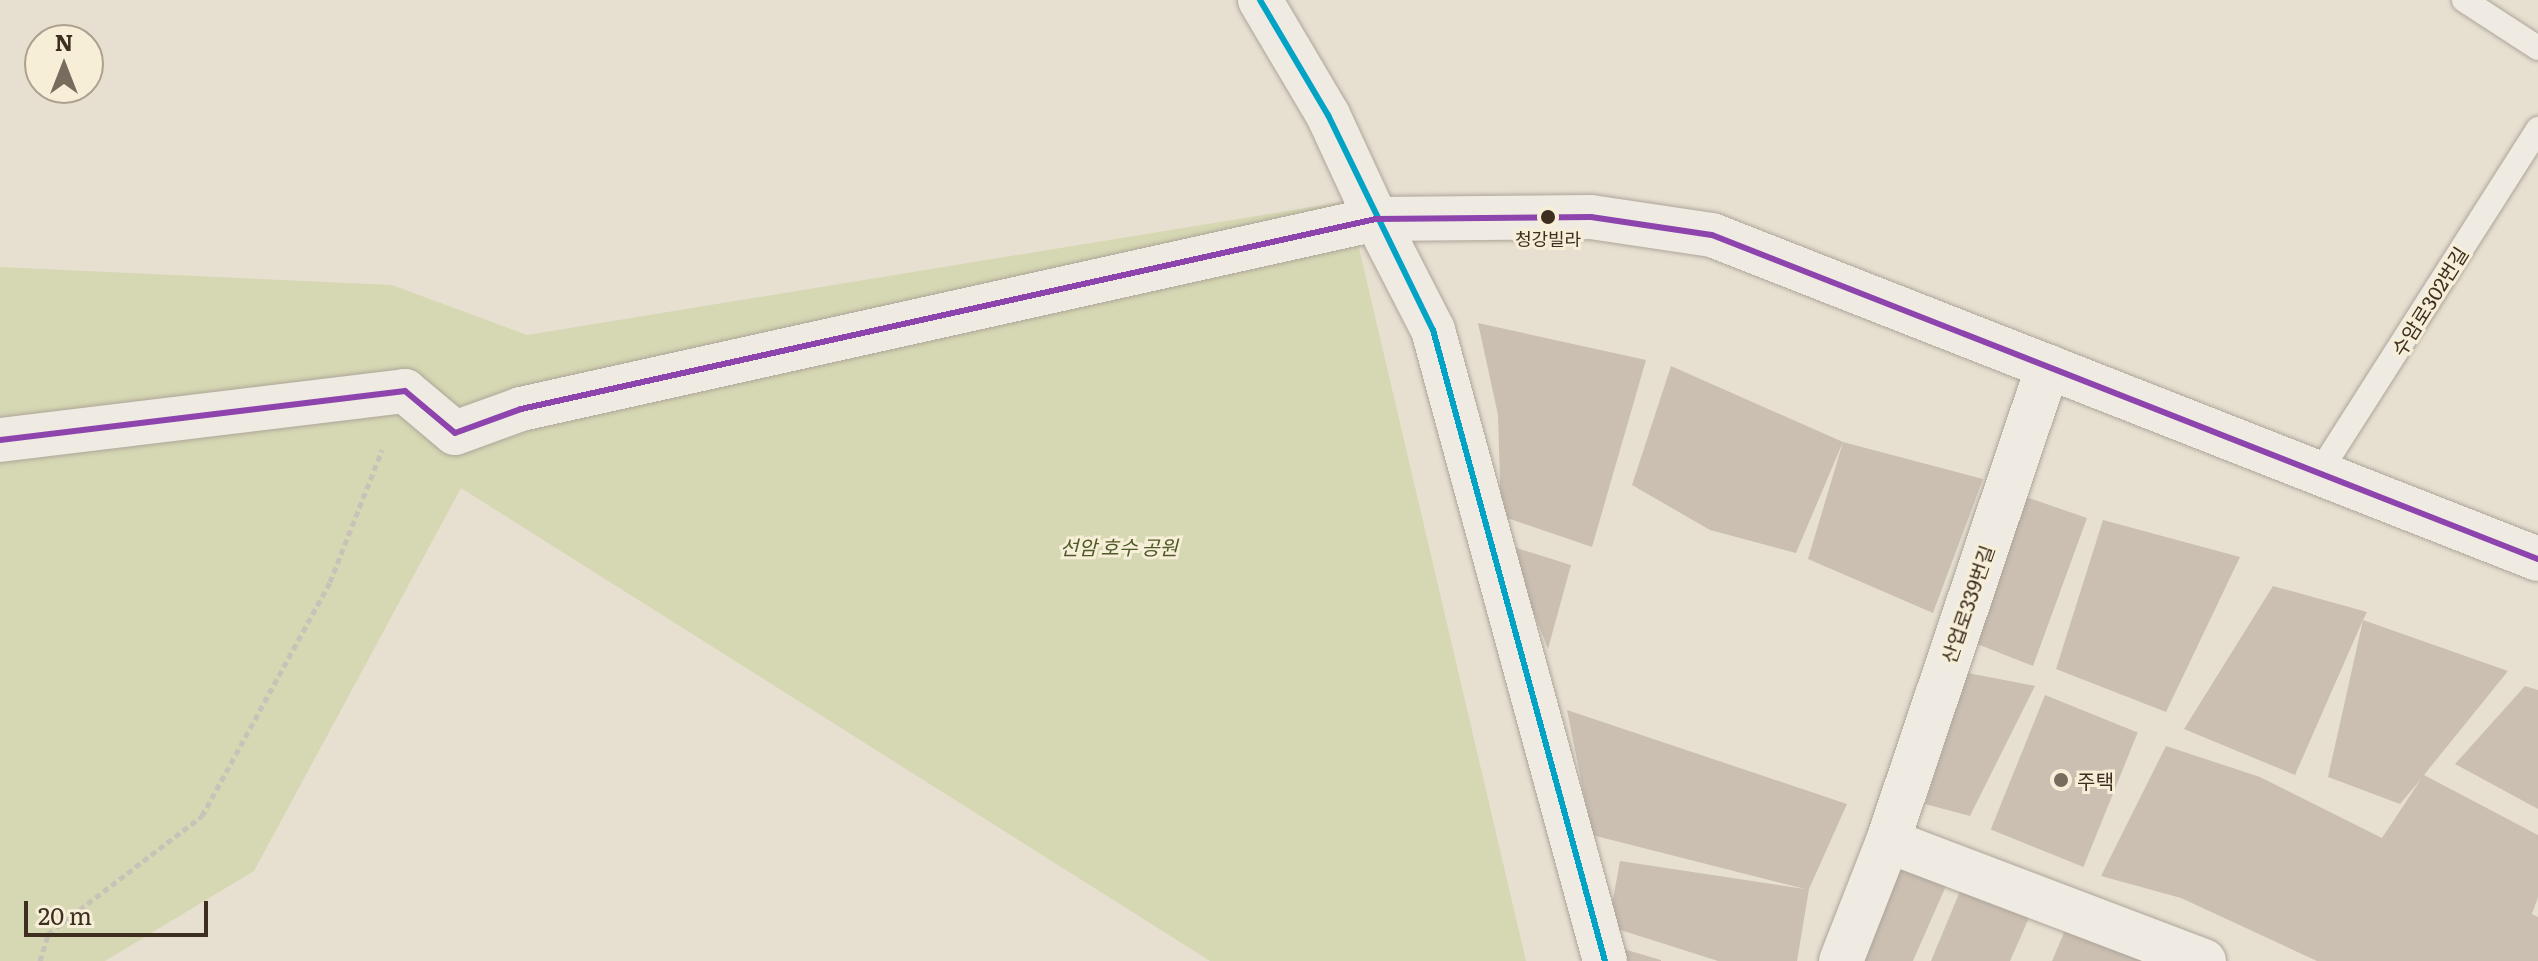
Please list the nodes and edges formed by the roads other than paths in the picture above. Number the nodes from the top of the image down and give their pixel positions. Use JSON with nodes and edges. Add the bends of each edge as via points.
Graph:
{"nodes":[{"id":1,"x":1260,"y":0,"type":"edge"},
{"id":2,"x":2464,"y":0,"type":"edge"},
{"id":3,"x":2538,"y":48,"type":"edge"},
{"id":4,"x":2538,"y":129,"type":"edge"},
{"id":5,"x":1376,"y":219,"type":"junction"},
{"id":6,"x":2048,"y":366,"type":"junction"},
{"id":7,"x":0,"y":440,"type":"edge"},
{"id":8,"x":2319,"y":473,"type":"junction"},
{"id":9,"x":2538,"y":559,"type":"edge"},
{"id":10,"x":1888,"y":841,"type":"junction"},
{"id":11,"x":1605,"y":961,"type":"edge"},
{"id":12,"x":1841,"y":961,"type":"edge"},
{"id":13,"x":2204,"y":961,"type":"edge"}],
"edges":[{"from":1,"to":5,"type":"street","via":[[1328,115]]},
{"from":2,"to":3,"type":"lane"},
{"from":4,"to":8,"type":"lane","name":"수암로302번길"},
{"from":5,"to":6,"type":"street","via":[[1591,217],[1712,235]]},
{"from":5,"to":7,"type":"street","via":[[521,409],[455,433],[405,391]]},
{"from":5,"to":11,"type":"street","via":[[1433,330]]},
{"from":6,"to":8,"type":"street"},
{"from":6,"to":10,"type":"street","name":"산업로339번길"},
{"from":8,"to":9,"type":"street"},
{"from":10,"to":12,"type":"street","name":"산업로339번길"},
{"from":10,"to":13,"type":"street"}]}
